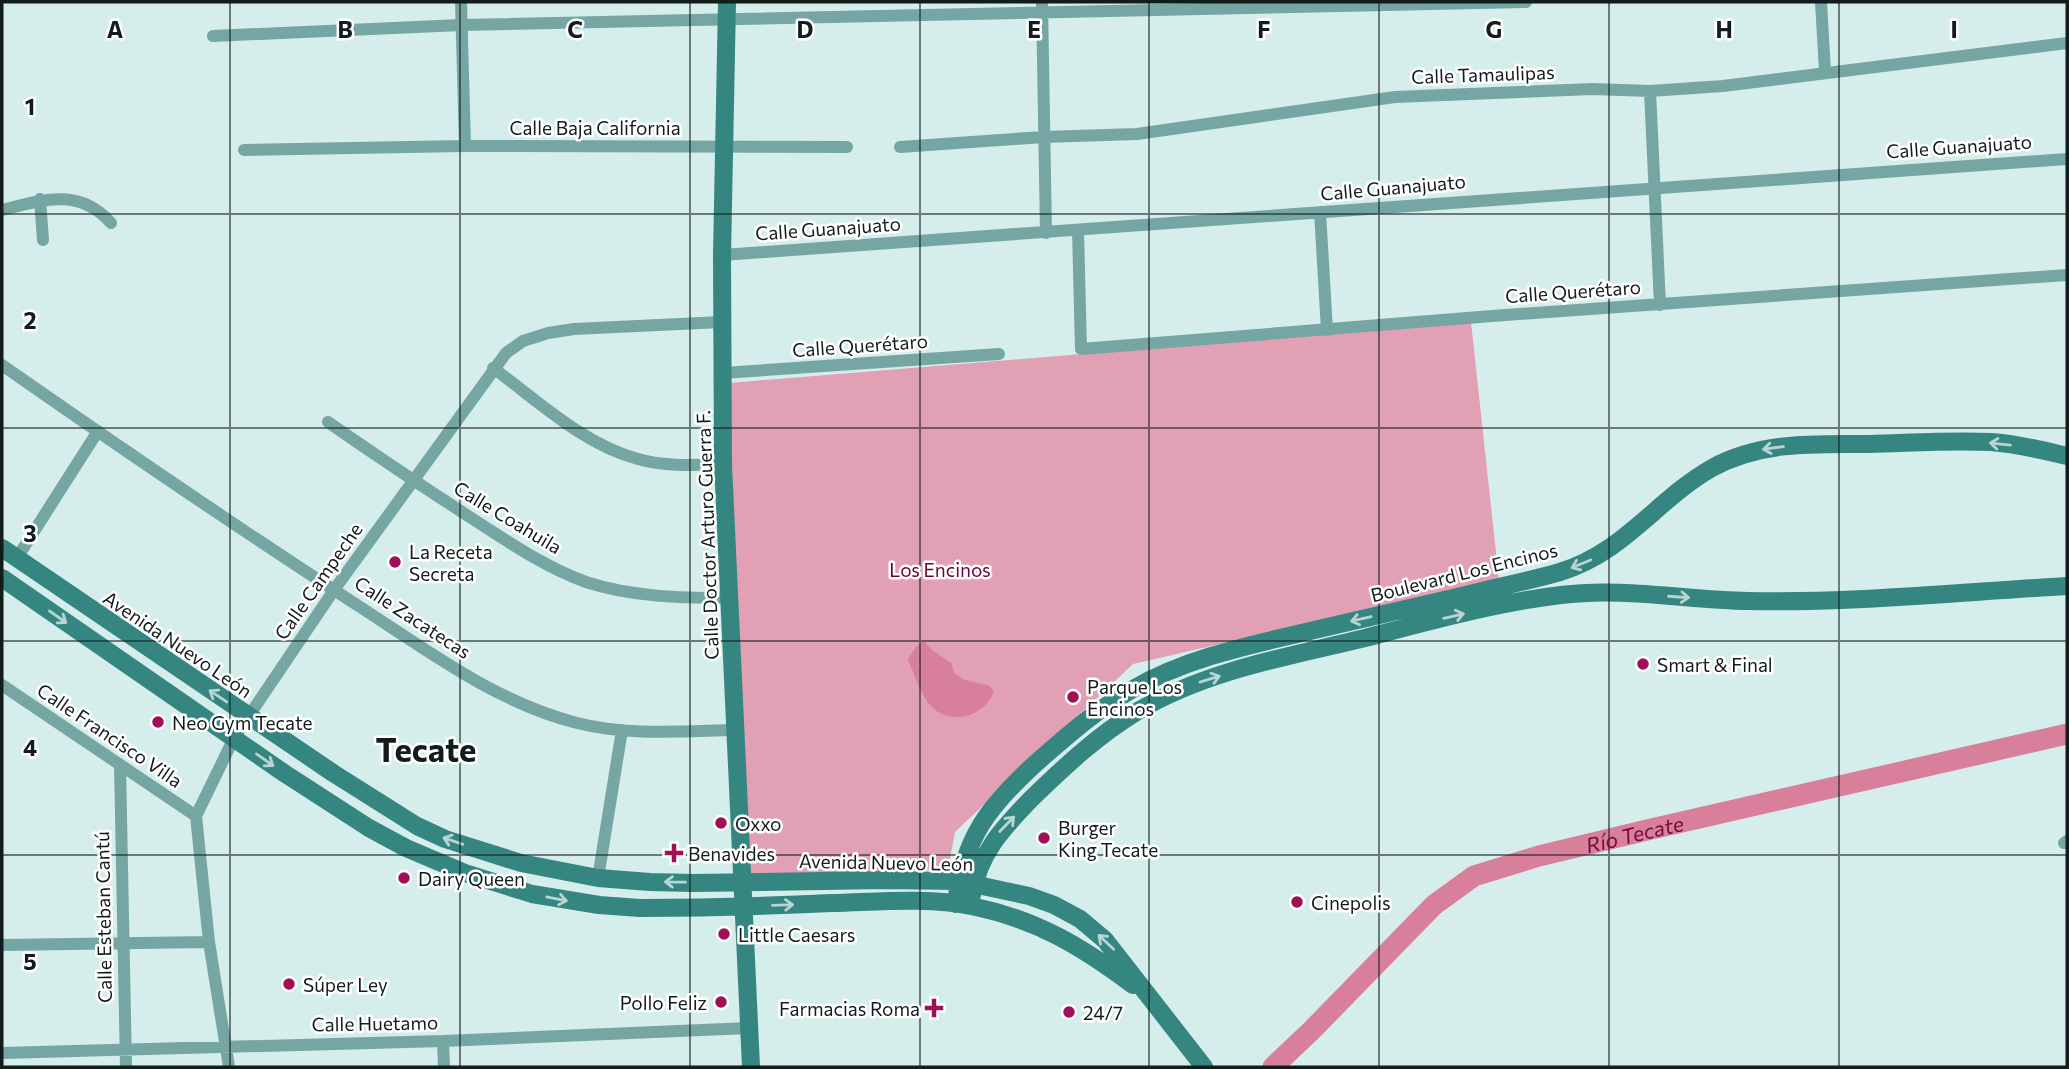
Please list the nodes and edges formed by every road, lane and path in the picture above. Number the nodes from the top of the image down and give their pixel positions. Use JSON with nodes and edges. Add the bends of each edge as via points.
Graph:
{"nodes":[{"id":1,"x":461,"y":2,"type":"edge"},
{"id":2,"x":1526,"y":2,"type":"edge"},
{"id":3,"x":1821,"y":2,"type":"edge"},
{"id":4,"x":1424,"y":3,"type":"edge"},
{"id":5,"x":1042,"y":7,"type":"edge"},
{"id":6,"x":727,"y":10,"type":"edge"},
{"id":7,"x":461,"y":25,"type":"junction"},
{"id":8,"x":213,"y":36,"type":"dead end"},
{"id":9,"x":2067,"y":43,"type":"edge"},
{"id":10,"x":1825,"y":72,"type":"junction"},
{"id":11,"x":1650,"y":90,"type":"junction"},
{"id":12,"x":1043,"y":137,"type":"junction"},
{"id":13,"x":465,"y":146,"type":"junction"},
{"id":14,"x":724,"y":146,"type":"junction"},
{"id":15,"x":847,"y":146,"type":"dead end"},
{"id":16,"x":900,"y":147,"type":"dead end"},
{"id":17,"x":244,"y":150,"type":"dead end"},
{"id":18,"x":2067,"y":159,"type":"edge"},
{"id":19,"x":1655,"y":186,"type":"junction"},
{"id":20,"x":40,"y":199,"type":"junction"},
{"id":21,"x":2,"y":210,"type":"edge"},
{"id":22,"x":1320,"y":212,"type":"junction"},
{"id":23,"x":111,"y":223,"type":"dead end"},
{"id":24,"x":1078,"y":231,"type":"junction"},
{"id":25,"x":1046,"y":233,"type":"junction"},
{"id":26,"x":43,"y":240,"type":"dead end"},
{"id":27,"x":722,"y":255,"type":"junction"},
{"id":28,"x":2067,"y":275,"type":"edge"},
{"id":29,"x":1660,"y":305,"type":"junction"},
{"id":30,"x":722,"y":322,"type":"junction"},
{"id":31,"x":1327,"y":330,"type":"junction"},
{"id":32,"x":999,"y":354,"type":"dead end"},
{"id":33,"x":2,"y":365,"type":"edge"},
{"id":34,"x":493,"y":368,"type":"junction"},
{"id":35,"x":723,"y":373,"type":"junction"},
{"id":36,"x":328,"y":422,"type":"dead end"},
{"id":37,"x":98,"y":431,"type":"junction"},
{"id":38,"x":2067,"y":456,"type":"edge"},
{"id":39,"x":723,"y":464,"type":"junction"},
{"id":40,"x":412,"y":480,"type":"junction"},
{"id":41,"x":2,"y":548,"type":"edge"},
{"id":42,"x":17,"y":558,"type":"junction"},
{"id":43,"x":2,"y":578,"type":"edge"},
{"id":44,"x":2067,"y":586,"type":"edge"},
{"id":45,"x":334,"y":590,"type":"junction"},
{"id":46,"x":729,"y":598,"type":"junction"},
{"id":47,"x":1272,"y":640,"type":"junction"},
{"id":48,"x":1275,"y":660,"type":"junction"},
{"id":49,"x":2,"y":685,"type":"edge"},
{"id":50,"x":249,"y":717,"type":"junction"},
{"id":51,"x":622,"y":730,"type":"junction"},
{"id":52,"x":735,"y":730,"type":"junction"},
{"id":53,"x":234,"y":738,"type":"junction"},
{"id":54,"x":120,"y":765,"type":"junction"},
{"id":55,"x":197,"y":816,"type":"junction"},
{"id":56,"x":598,"y":878,"type":"junction"},
{"id":57,"x":743,"y":881,"type":"junction"},
{"id":58,"x":967,"y":882,"type":"junction"},
{"id":59,"x":964,"y":905,"type":"junction"},
{"id":60,"x":745,"y":907,"type":"junction"},
{"id":61,"x":209,"y":942,"type":"junction"},
{"id":62,"x":122,"y":943,"type":"junction"},
{"id":63,"x":2,"y":945,"type":"edge"},
{"id":64,"x":1147,"y":996,"type":"junction"},
{"id":65,"x":749,"y":1028,"type":"junction"},
{"id":66,"x":443,"y":1041,"type":"junction"},
{"id":67,"x":227,"y":1046,"type":"junction"},
{"id":68,"x":126,"y":1048,"type":"junction"},
{"id":69,"x":2,"y":1053,"type":"edge"},
{"id":70,"x":125,"y":1067,"type":"edge"},
{"id":71,"x":229,"y":1067,"type":"edge"},
{"id":72,"x":444,"y":1067,"type":"edge"},
{"id":73,"x":751,"y":1067,"type":"edge"},
{"id":74,"x":1204,"y":1067,"type":"edge"}],
"edges":[{"from":1,"to":7,"type":"street"},
{"from":2,"to":4,"type":"street"},
{"from":3,"to":10,"type":"street"},
{"from":4,"to":5,"type":"street"},
{"from":5,"to":6,"type":"street"},
{"from":5,"to":12,"type":"street"},
{"from":6,"to":7,"type":"street"},
{"from":6,"to":14,"type":"street","name":"Calle Doctor Arturo Guerra F."},
{"from":7,"to":8,"type":"street"},
{"from":7,"to":13,"type":"street"},
{"from":9,"to":10,"type":"street","name":"Calle Tamaulipas"},
{"from":10,"to":11,"type":"street","name":"Calle Tamaulipas"},
{"from":11,"to":12,"type":"street","name":"Calle Tamaulipas","via":[[1395,97],[1137,134]]},
{"from":11,"to":19,"type":"street"},
{"from":12,"to":16,"type":"street","name":"Calle Tamaulipas"},
{"from":12,"to":25,"type":"street"},
{"from":13,"to":14,"type":"street","name":"Calle Baja California"},
{"from":13,"to":17,"type":"street","name":"Calle Baja California"},
{"from":14,"to":15,"type":"street"},
{"from":14,"to":27,"type":"street","name":"Calle Doctor Arturo Guerra F."},
{"from":18,"to":19,"type":"street","name":"Calle Guanajuato"},
{"from":19,"to":22,"type":"street","name":"Calle Guanajuato"},
{"from":19,"to":29,"type":"street"},
{"from":20,"to":21,"type":"street"},
{"from":20,"to":23,"type":"street","via":[[77,202]]},
{"from":20,"to":26,"type":"street"},
{"from":22,"to":24,"type":"street","name":"Calle Guanajuato"},
{"from":22,"to":31,"type":"street"},
{"from":24,"to":25,"type":"street","name":"Calle Guanajuato"},
{"from":24,"to":31,"type":"street","name":"Calle Querétaro","via":[[1081,349]]},
{"from":25,"to":27,"type":"street","name":"Calle Guanajuato"},
{"from":27,"to":30,"type":"street","name":"Calle Doctor Arturo Guerra F."},
{"from":28,"to":29,"type":"street","name":"Calle Querétaro"},
{"from":29,"to":31,"type":"street","name":"Calle Querétaro"},
{"from":30,"to":34,"type":"street","name":"Calle Campeche","via":[[548,332],[523,341]]},
{"from":30,"to":35,"type":"street","name":"Calle Doctor Arturo Guerra F."},
{"from":32,"to":35,"type":"street","name":"Calle Querétaro"},
{"from":33,"to":37,"type":"street","name":"Calle Zacatecas"},
{"from":34,"to":39,"type":"street","via":[[611,449],[638,460],[674,465]]},
{"from":34,"to":40,"type":"street","name":"Calle Campeche"},
{"from":35,"to":39,"type":"street","name":"Calle Doctor Arturo Guerra F."},
{"from":36,"to":40,"type":"street","name":"Calle Coahuila"},
{"from":37,"to":42,"type":"street"},
{"from":37,"to":45,"type":"street","name":"Calle Zacatecas"},
{"from":38,"to":47,"type":"street","name":"Boulevard Los Encinos","one_way":true,"via":[[1993,443],[1763,449],[1711,469],[1587,563]]},
{"from":39,"to":46,"type":"street","name":"Calle Doctor Arturo Guerra F."},
{"from":40,"to":45,"type":"street","name":"Calle Campeche"},
{"from":40,"to":46,"type":"street","name":"Calle Coahuila","via":[[539,561],[586,582],[680,598]]},
{"from":41,"to":42,"type":"street","name":"Avenida Nuevo León"},
{"from":50,"to":42,"type":"street","name":"Avenida Nuevo León","one_way":true},
{"from":43,"to":53,"type":"street","name":"Avenida Nuevo León","one_way":true},
{"from":48,"to":44,"type":"street","name":"Boulevard Los Encinos","one_way":true,"via":[[1561,595],[1788,601]]},
{"from":45,"to":50,"type":"street","name":"Calle Campeche"},
{"from":45,"to":51,"type":"street","name":"Calle Zacatecas","via":[[491,690],[567,720]]},
{"from":46,"to":52,"type":"street","name":"Calle Doctor Arturo Guerra F."},
{"from":47,"to":48,"type":"street"},
{"from":47,"to":58,"type":"street","name":"Boulevard Los Encinos","via":[[1169,672],[1084,719],[987,815],[970,844]]},
{"from":58,"to":48,"type":"street","name":"Boulevard Los Encinos","one_way":true,"via":[[1000,831],[1115,726],[1195,684]]},
{"from":49,"to":54,"type":"street","name":"Calle Francisco Villa"},
{"from":50,"to":53,"type":"street","name":"Calle Campeche"},
{"from":56,"to":50,"type":"street","name":"Avenida Nuevo León","one_way":true,"via":[[521,863],[445,839],[417,826]]},
{"from":51,"to":52,"type":"street","name":"Calle Zacatecas"},
{"from":51,"to":56,"type":"street"},
{"from":52,"to":57,"type":"street","name":"Calle Doctor Arturo Guerra F."},
{"from":53,"to":55,"type":"street","name":"Calle Campeche"},
{"from":53,"to":60,"type":"street","name":"Avenida Nuevo León","one_way":true,"via":[[369,828],[406,848],[498,884],[599,905]]},
{"from":54,"to":55,"type":"street","name":"Calle Francisco Villa"},
{"from":54,"to":62,"type":"street","name":"Calle Esteban Cantú"},
{"from":55,"to":61,"type":"street"},
{"from":57,"to":56,"type":"street","name":"Avenida Nuevo León","one_way":true},
{"from":57,"to":58,"type":"street","name":"Avenida Nuevo León"},
{"from":57,"to":60,"type":"street","name":"Calle Doctor Arturo Guerra F."},
{"from":58,"to":59,"type":"street","name":"Boulevard Los Encinos"},
{"from":64,"to":58,"type":"street","name":"Avenida Nuevo León","one_way":true,"via":[[1115,950],[1080,919],[1035,898]]},
{"from":60,"to":59,"type":"street","name":"Avenida Nuevo León","one_way":true,"via":[[888,902]]},
{"from":59,"to":64,"type":"street","name":"Avenida Nuevo León","via":[[1063,937]]},
{"from":60,"to":65,"type":"street","name":"Calle Doctor Arturo Guerra F."},
{"from":61,"to":62,"type":"street"},
{"from":61,"to":67,"type":"street"},
{"from":62,"to":63,"type":"street"},
{"from":62,"to":68,"type":"street","name":"Calle Esteban Cantú"},
{"from":64,"to":74,"type":"street"},
{"from":65,"to":66,"type":"street","name":"Calle Huetamo"},
{"from":65,"to":73,"type":"street","name":"Calle Doctor Arturo Guerra F."},
{"from":66,"to":67,"type":"street","name":"Calle Huetamo"},
{"from":66,"to":72,"type":"street"},
{"from":67,"to":68,"type":"street","name":"Calle Huetamo"},
{"from":67,"to":71,"type":"street"},
{"from":68,"to":69,"type":"street","name":"Calle Huetamo"},
{"from":68,"to":70,"type":"street","name":"Calle Esteban Cantú"}]}
